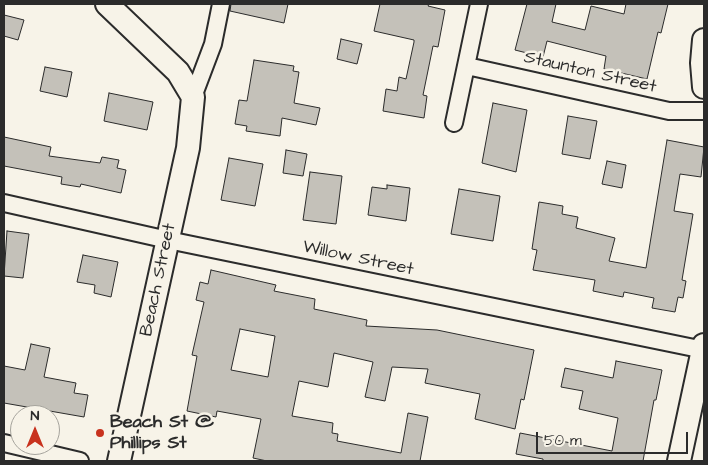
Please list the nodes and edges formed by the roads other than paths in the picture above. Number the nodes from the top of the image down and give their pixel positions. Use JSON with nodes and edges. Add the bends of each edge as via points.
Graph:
{"nodes":[{"id":1,"x":107,"y":4,"type":"edge"},
{"id":2,"x":221,"y":4,"type":"edge"},
{"id":3,"x":479,"y":4,"type":"edge"},
{"id":4,"x":704,"y":40,"type":"edge"},
{"id":5,"x":467,"y":66,"type":"junction"},
{"id":6,"x":704,"y":87,"type":"edge"},
{"id":7,"x":193,"y":97,"type":"junction"},
{"id":8,"x":704,"y":111,"type":"edge"},
{"id":9,"x":454,"y":123,"type":"dead end"},
{"id":10,"x":4,"y":203,"type":"edge"},
{"id":11,"x":168,"y":240,"type":"junction"},
{"id":12,"x":704,"y":348,"type":"edge"},
{"id":13,"x":4,"y":443,"type":"edge"},
{"id":14,"x":80,"y":461,"type":"edge"},
{"id":15,"x":119,"y":461,"type":"edge"},
{"id":16,"x":679,"y":461,"type":"edge"}],
"edges":[{"from":1,"to":7,"type":"street","via":[[178,72]]},
{"from":2,"to":7,"type":"street","name":"Beach Street","via":[[213,44]]},
{"from":3,"to":5,"type":"street"},
{"from":4,"to":6,"type":"street"},
{"from":5,"to":8,"type":"street","name":"Staunton Street","via":[[669,111]]},
{"from":5,"to":9,"type":"street"},
{"from":7,"to":11,"type":"street","name":"Beach Street","via":[[188,148]]},
{"from":10,"to":11,"type":"street","name":"Willow Street"},
{"from":11,"to":12,"type":"street","name":"Willow Street"},
{"from":11,"to":15,"type":"street","name":"Beach Street"},
{"from":12,"to":16,"type":"street"},
{"from":13,"to":14,"type":"street"}]}
